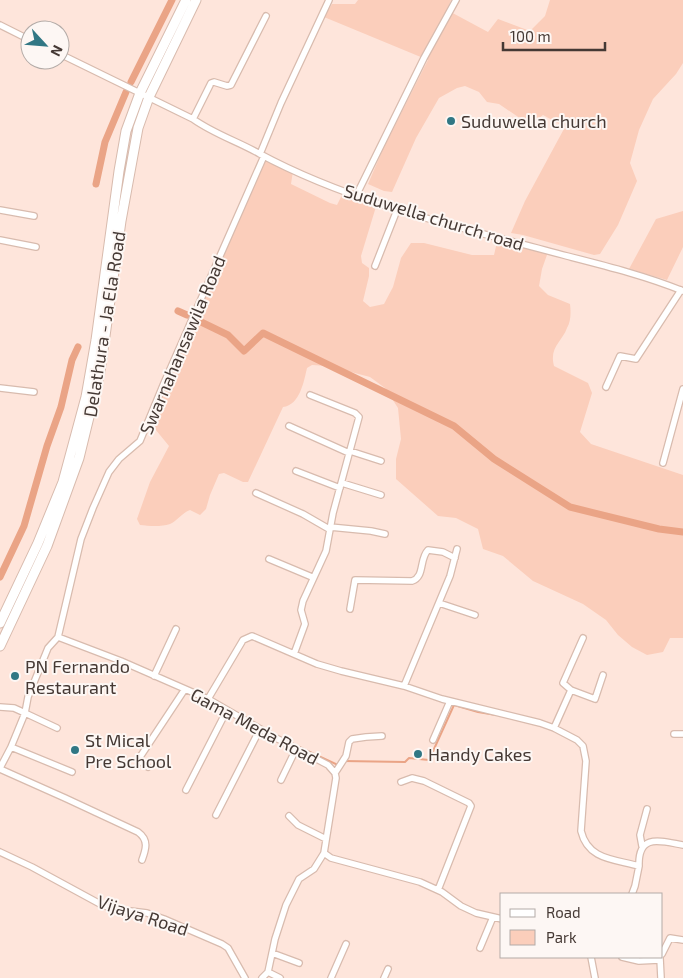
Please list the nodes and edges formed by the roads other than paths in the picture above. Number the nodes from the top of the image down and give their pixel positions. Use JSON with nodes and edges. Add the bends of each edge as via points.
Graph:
{"nodes":[{"id":1,"x":186,"y":0,"type":"edge"},
{"id":2,"x":196,"y":0,"type":"edge"},
{"id":3,"x":329,"y":0,"type":"edge"},
{"id":4,"x":456,"y":0,"type":"edge"},
{"id":5,"x":266,"y":16,"type":"dead end"},
{"id":6,"x":0,"y":25,"type":"edge"},
{"id":7,"x":20,"y":35,"type":"edge"},
{"id":8,"x":70,"y":59,"type":"edge"},
{"id":9,"x":144,"y":95,"type":"junction"},
{"id":10,"x":193,"y":119,"type":"junction"},
{"id":11,"x":262,"y":155,"type":"junction"},
{"id":12,"x":356,"y":196,"type":"junction"},
{"id":13,"x":0,"y":210,"type":"edge"},
{"id":14,"x":397,"y":210,"type":"junction"},
{"id":15,"x":34,"y":216,"type":"dead end"},
{"id":16,"x":0,"y":240,"type":"edge"},
{"id":17,"x":36,"y":247,"type":"dead end"},
{"id":18,"x":375,"y":266,"type":"dead end"},
{"id":19,"x":682,"y":291,"type":"edge"},
{"id":20,"x":606,"y":387,"type":"dead end"},
{"id":21,"x":0,"y":388,"type":"edge"},
{"id":22,"x":683,"y":389,"type":"edge"},
{"id":23,"x":34,"y":392,"type":"dead end"},
{"id":24,"x":310,"y":394,"type":"dead end"},
{"id":25,"x":289,"y":426,"type":"dead end"},
{"id":26,"x":349,"y":452,"type":"junction"},
{"id":27,"x":381,"y":461,"type":"dead end"},
{"id":28,"x":663,"y":463,"type":"dead end"},
{"id":29,"x":296,"y":471,"type":"dead end"},
{"id":30,"x":340,"y":486,"type":"junction"},
{"id":31,"x":256,"y":493,"type":"dead end"},
{"id":32,"x":381,"y":495,"type":"dead end"},
{"id":33,"x":329,"y":528,"type":"junction"},
{"id":34,"x":385,"y":534,"type":"dead end"},
{"id":35,"x":457,"y":548,"type":"dead end"},
{"id":36,"x":455,"y":558,"type":"junction"},
{"id":37,"x":269,"y":559,"type":"dead end"},
{"id":38,"x":312,"y":577,"type":"junction"},
{"id":39,"x":439,"y":603,"type":"junction"},
{"id":40,"x":350,"y":609,"type":"dead end"},
{"id":41,"x":475,"y":615,"type":"dead end"},
{"id":42,"x":0,"y":623,"type":"edge"},
{"id":43,"x":176,"y":628,"type":"dead end"},
{"id":44,"x":57,"y":638,"type":"junction"},
{"id":45,"x":583,"y":638,"type":"dead end"},
{"id":46,"x":0,"y":646,"type":"edge"},
{"id":47,"x":294,"y":654,"type":"junction"},
{"id":48,"x":603,"y":675,"type":"dead end"},
{"id":49,"x":154,"y":676,"type":"junction"},
{"id":50,"x":404,"y":686,"type":"junction"},
{"id":51,"x":185,"y":689,"type":"junction"},
{"id":52,"x":571,"y":690,"type":"junction"},
{"id":53,"x":208,"y":699,"type":"junction"},
{"id":54,"x":450,"y":701,"type":"junction"},
{"id":55,"x":0,"y":706,"type":"edge"},
{"id":56,"x":227,"y":710,"type":"junction"},
{"id":57,"x":25,"y":713,"type":"junction"},
{"id":58,"x":57,"y":728,"type":"dead end"},
{"id":59,"x":260,"y":728,"type":"junction"},
{"id":60,"x":554,"y":728,"type":"junction"},
{"id":61,"x":674,"y":734,"type":"dead end"},
{"id":62,"x":683,"y":734,"type":"edge"},
{"id":63,"x":382,"y":736,"type":"dead end"},
{"id":64,"x":433,"y":740,"type":"dead end"},
{"id":65,"x":11,"y":746,"type":"junction"},
{"id":66,"x":296,"y":749,"type":"junction"},
{"id":67,"x":148,"y":767,"type":"dead end"},
{"id":68,"x":0,"y":769,"type":"edge"},
{"id":69,"x":72,"y":772,"type":"dead end"},
{"id":70,"x":335,"y":773,"type":"junction"},
{"id":71,"x":281,"y":780,"type":"dead end"},
{"id":72,"x":401,"y":782,"type":"dead end"},
{"id":73,"x":186,"y":790,"type":"dead end"},
{"id":74,"x":647,"y":809,"type":"dead end"},
{"id":75,"x":216,"y":815,"type":"dead end"},
{"id":76,"x":290,"y":816,"type":"dead end"},
{"id":77,"x":326,"y":839,"type":"junction"},
{"id":78,"x":683,"y":845,"type":"edge"},
{"id":79,"x":642,"y":846,"type":"junction"},
{"id":80,"x":0,"y":852,"type":"edge"},
{"id":81,"x":324,"y":853,"type":"junction"},
{"id":82,"x":142,"y":860,"type":"dead end"},
{"id":83,"x":638,"y":866,"type":"junction"},
{"id":84,"x":438,"y":890,"type":"junction"},
{"id":85,"x":632,"y":893,"type":"edge"},
{"id":86,"x":493,"y":918,"type":"junction"},
{"id":87,"x":500,"y":919,"type":"edge"},
{"id":88,"x":683,"y":940,"type":"edge"},
{"id":89,"x":346,"y":944,"type":"dead end"},
{"id":90,"x":480,"y":948,"type":"dead end"},
{"id":91,"x":663,"y":951,"type":"edge"},
{"id":92,"x":272,"y":953,"type":"junction"},
{"id":93,"x":591,"y":958,"type":"edge"},
{"id":94,"x":628,"y":958,"type":"edge"},
{"id":95,"x":653,"y":958,"type":"edge"},
{"id":96,"x":660,"y":958,"type":"edge"},
{"id":97,"x":299,"y":963,"type":"dead end"},
{"id":98,"x":388,"y":969,"type":"dead end"},
{"id":99,"x":268,"y":972,"type":"junction"},
{"id":100,"x":244,"y":978,"type":"edge"},
{"id":101,"x":262,"y":978,"type":"edge"},
{"id":102,"x":280,"y":978,"type":"edge"},
{"id":103,"x":331,"y":978,"type":"edge"},
{"id":104,"x":384,"y":978,"type":"edge"},
{"id":105,"x":595,"y":978,"type":"edge"},
{"id":106,"x":661,"y":978,"type":"edge"}],
"edges":[{"from":1,"to":9,"type":"main road","name":"Delathura - Ja Ela Road"},
{"from":2,"to":9,"type":"main road","name":"Delathura - Ja Ela Road"},
{"from":3,"to":11,"type":"street","name":"Swarnahansawila Road","via":[[281,103]]},
{"from":4,"to":12,"type":"street"},
{"from":5,"to":10,"type":"street","via":[[231,85],[211,83]]},
{"from":6,"to":7,"type":"street"},
{"from":8,"to":9,"type":"street","name":"Suduwella church road"},
{"from":9,"to":10,"type":"street","name":"Suduwella church road"},
{"from":9,"to":42,"type":"main road","name":"Delathura - Ja Ela Road","via":[[126,131],[96,340],[83,407],[63,482]]},
{"from":9,"to":46,"type":"main road","name":"Delathura - Ja Ela Road","via":[[121,221],[100,372],[79,458],[47,546]]},
{"from":10,"to":11,"type":"street","name":"Suduwella church road"},
{"from":11,"to":12,"type":"street","name":"Suduwella church road"},
{"from":11,"to":44,"type":"street","name":"Swarnahansawila Road","via":[[140,441],[119,458],[109,472],[93,508],[81,539]]},
{"from":12,"to":14,"type":"street","name":"Suduwella church road"},
{"from":13,"to":15,"type":"street"},
{"from":14,"to":18,"type":"street"},
{"from":14,"to":19,"type":"street","name":"Suduwella church road","via":[[605,266]]},
{"from":16,"to":17,"type":"street"},
{"from":19,"to":20,"type":"street","via":[[636,359],[620,356]]},
{"from":21,"to":23,"type":"street"},
{"from":22,"to":28,"type":"street"},
{"from":24,"to":26,"type":"street","via":[[358,415]]},
{"from":25,"to":26,"type":"street"},
{"from":26,"to":27,"type":"street"},
{"from":26,"to":30,"type":"street"},
{"from":29,"to":30,"type":"street"},
{"from":30,"to":32,"type":"street"},
{"from":30,"to":33,"type":"street"},
{"from":31,"to":33,"type":"street"},
{"from":33,"to":34,"type":"street"},
{"from":33,"to":38,"type":"street","via":[[326,551]]},
{"from":35,"to":36,"type":"street"},
{"from":36,"to":39,"type":"street"},
{"from":36,"to":40,"type":"street","via":[[428,550],[424,553],[416,580],[355,580]]},
{"from":37,"to":38,"type":"street"},
{"from":38,"to":47,"type":"street","via":[[300,610],[305,624]]},
{"from":39,"to":41,"type":"street"},
{"from":39,"to":50,"type":"street"},
{"from":43,"to":49,"type":"street"},
{"from":44,"to":49,"type":"street","name":"Gama Meda Road"},
{"from":44,"to":57,"type":"street","via":[[48,648]]},
{"from":45,"to":52,"type":"street","via":[[563,681]]},
{"from":47,"to":50,"type":"street","via":[[317,664]]},
{"from":47,"to":53,"type":"street","via":[[252,636],[243,640]]},
{"from":48,"to":52,"type":"street","via":[[595,699]]},
{"from":49,"to":51,"type":"street","name":"Gama Meda Road"},
{"from":50,"to":54,"type":"street"},
{"from":51,"to":53,"type":"street","name":"Gama Meda Road"},
{"from":51,"to":67,"type":"street","via":[[140,757]]},
{"from":52,"to":60,"type":"street"},
{"from":53,"to":56,"type":"street","name":"Gama Meda Road"},
{"from":54,"to":60,"type":"street"},
{"from":54,"to":64,"type":"street"},
{"from":55,"to":57,"type":"street"},
{"from":56,"to":59,"type":"street","name":"Gama Meda Road"},
{"from":56,"to":73,"type":"street"},
{"from":57,"to":58,"type":"street"},
{"from":57,"to":65,"type":"street"},
{"from":59,"to":66,"type":"street","name":"Gama Meda Road"},
{"from":59,"to":75,"type":"street"},
{"from":60,"to":83,"type":"street","via":[[577,740],[586,751],[581,831],[587,848],[598,855]]},
{"from":61,"to":62,"type":"street"},
{"from":63,"to":70,"type":"street","via":[[352,739]]},
{"from":65,"to":68,"type":"street"},
{"from":65,"to":69,"type":"street"},
{"from":66,"to":70,"type":"street","name":"Gama Meda Road","via":[[328,765]]},
{"from":66,"to":71,"type":"street"},
{"from":68,"to":82,"type":"street","via":[[138,832],[146,841]]},
{"from":70,"to":77,"type":"street","name":"Gama Meda Road"},
{"from":72,"to":84,"type":"street","via":[[412,778],[424,781],[471,806]]},
{"from":74,"to":79,"type":"street","via":[[640,835]]},
{"from":76,"to":77,"type":"street","via":[[298,825]]},
{"from":77,"to":81,"type":"street","name":"Gama Meda Road"},
{"from":78,"to":79,"type":"street","via":[[661,841]]},
{"from":79,"to":83,"type":"street"},
{"from":80,"to":100,"type":"street","name":"Vijaya Road","via":[[114,910],[147,913],[222,944],[228,948]]},
{"from":81,"to":84,"type":"street","via":[[344,863],[420,882]]},
{"from":81,"to":92,"type":"street","via":[[314,869],[299,879],[293,889],[279,923]]},
{"from":83,"to":85,"type":"street"},
{"from":84,"to":86,"type":"street","via":[[461,906]]},
{"from":86,"to":87,"type":"street"},
{"from":86,"to":90,"type":"street"},
{"from":88,"to":91,"type":"street","via":[[670,938]]},
{"from":89,"to":103,"type":"street"},
{"from":92,"to":97,"type":"street"},
{"from":92,"to":99,"type":"street"},
{"from":93,"to":105,"type":"street"},
{"from":94,"to":95,"type":"street"},
{"from":96,"to":106,"type":"street"},
{"from":98,"to":104,"type":"street"},
{"from":99,"to":101,"type":"street"},
{"from":99,"to":102,"type":"street"}]}
